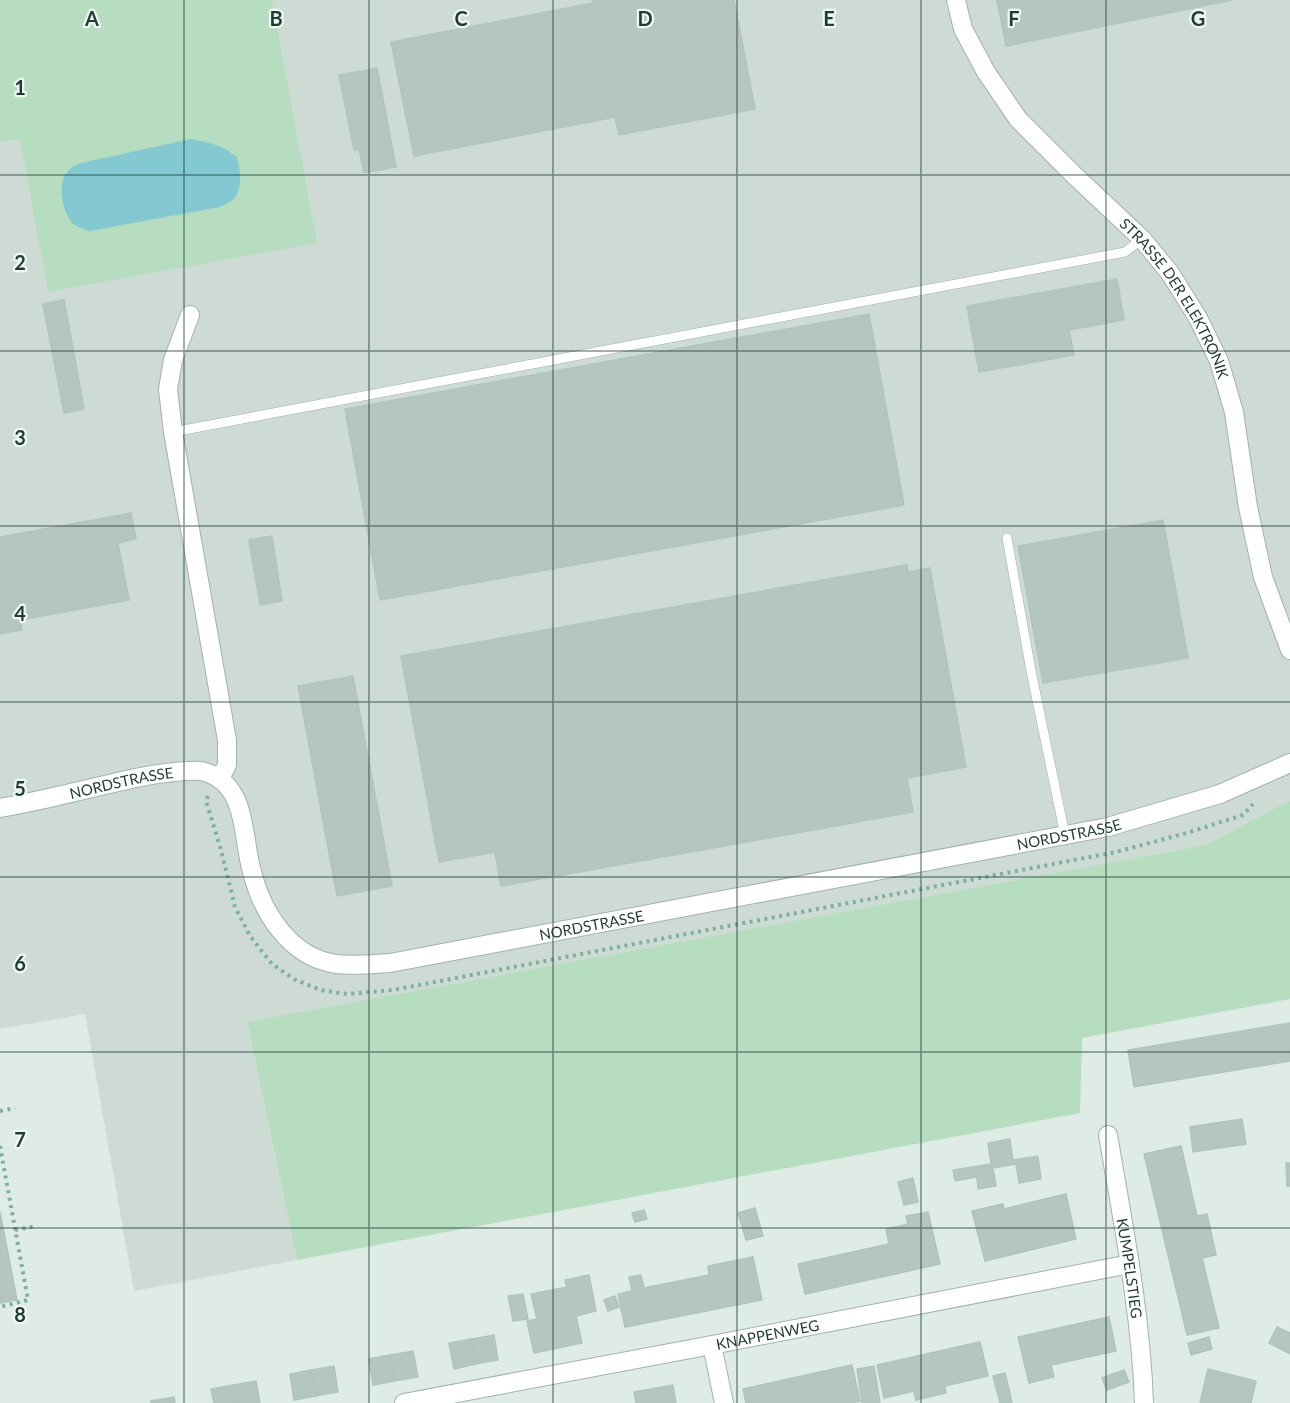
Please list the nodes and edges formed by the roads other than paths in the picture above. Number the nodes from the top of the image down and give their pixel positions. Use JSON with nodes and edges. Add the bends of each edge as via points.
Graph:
{"nodes":[{"id":1,"x":956,"y":0,"type":"edge"},
{"id":2,"x":1143,"y":239,"type":"junction"},
{"id":3,"x":190,"y":315,"type":"dead end"},
{"id":4,"x":173,"y":432,"type":"junction"},
{"id":5,"x":1007,"y":538,"type":"dead end"},
{"id":6,"x":1290,"y":650,"type":"edge"},
{"id":7,"x":1290,"y":763,"type":"edge"},
{"id":8,"x":220,"y":778,"type":"junction"},
{"id":9,"x":0,"y":808,"type":"edge"},
{"id":10,"x":1065,"y":835,"type":"junction"},
{"id":11,"x":1108,"y":1135,"type":"dead end"},
{"id":12,"x":1130,"y":1264,"type":"junction"},
{"id":13,"x":712,"y":1345,"type":"junction"},
{"id":14,"x":404,"y":1403,"type":"edge"},
{"id":15,"x":724,"y":1403,"type":"edge"},
{"id":16,"x":1144,"y":1403,"type":"edge"}],
"edges":[{"from":1,"to":2,"type":"street","name":"STRASSE DER ELEKTRONIK","via":[[963,29],[986,72],[1018,118]]},
{"from":2,"to":4,"type":"lane","via":[[1125,252]]},
{"from":2,"to":6,"type":"street","name":"STRASSE DER ELEKTRONIK","via":[[1170,273],[1219,361],[1234,412],[1263,577]]},
{"from":3,"to":4,"type":"street","via":[[173,360],[168,389]]},
{"from":4,"to":8,"type":"street","via":[[227,740],[227,765]]},
{"from":5,"to":10,"type":"lane"},
{"from":7,"to":10,"type":"street","name":"NORDSTRASSE","via":[[1220,794],[1108,827]]},
{"from":8,"to":9,"type":"street","name":"NORDSTRASSE","via":[[203,770],[170,772]]},
{"from":8,"to":10,"type":"street","name":"NORDSTRASSE","via":[[232,790],[240,811],[250,868],[273,921],[292,945],[334,964],[390,963]]},
{"from":11,"to":12,"type":"street","name":"KUMPELSTIEG"},
{"from":12,"to":13,"type":"street","name":"KNAPPENWEG"},
{"from":12,"to":16,"type":"street","name":"KUMPELSTIEG"},
{"from":13,"to":14,"type":"street","name":"KNAPPENWEG"},
{"from":13,"to":15,"type":"street"}]}
